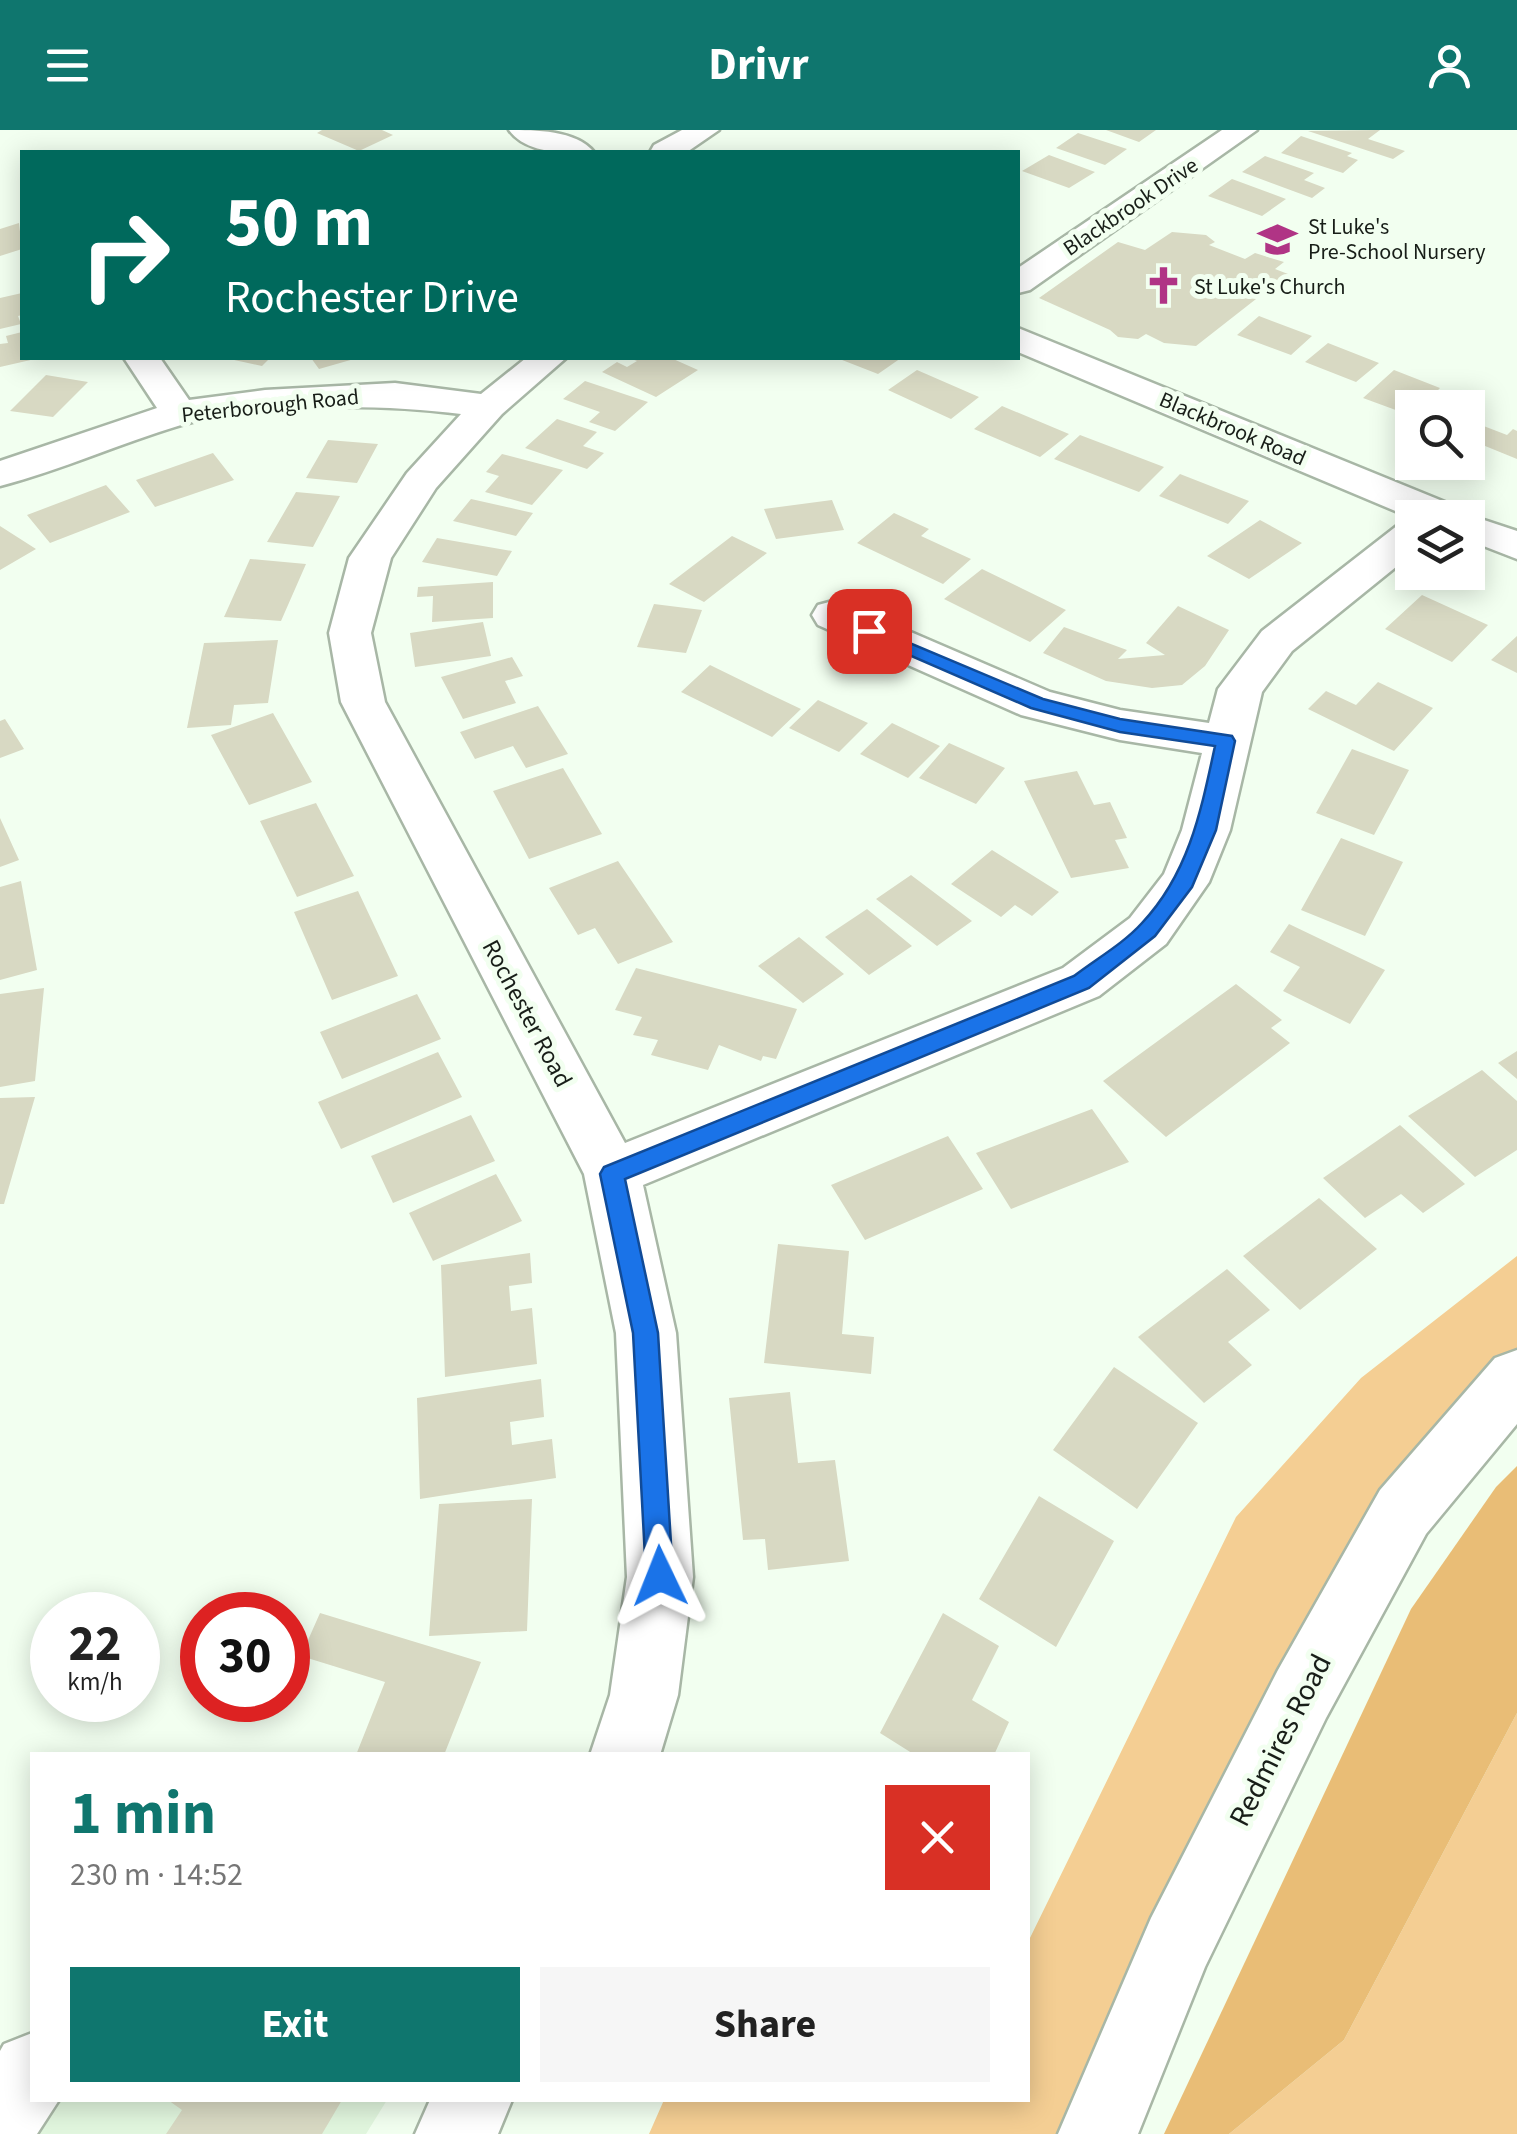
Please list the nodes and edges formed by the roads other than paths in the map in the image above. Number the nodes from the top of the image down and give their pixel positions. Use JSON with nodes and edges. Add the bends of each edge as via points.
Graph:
{"nodes":[{"id":1,"x":524,"y":130,"type":"edge"},
{"id":2,"x":704,"y":130,"type":"edge"},
{"id":3,"x":1242,"y":130,"type":"edge"},
{"id":4,"x":573,"y":150,"type":"edge"},
{"id":5,"x":669,"y":150,"type":"edge"},
{"id":6,"x":1020,"y":282,"type":"edge"},
{"id":7,"x":1020,"y":340,"type":"edge"},
{"id":8,"x":143,"y":360,"type":"edge"},
{"id":9,"x":546,"y":360,"type":"edge"},
{"id":10,"x":489,"y":406,"type":"junction"},
{"id":11,"x":179,"y":413,"type":"junction"},
{"id":12,"x":0,"y":474,"type":"edge"},
{"id":13,"x":1407,"y":500,"type":"edge"},
{"id":14,"x":1485,"y":533,"type":"edge"},
{"id":15,"x":1517,"y":546,"type":"edge"},
{"id":16,"x":1395,"y":557,"type":"edge"},
{"id":17,"x":833,"y":615,"type":"dead end"},
{"id":18,"x":1226,"y":741,"type":"junction"},
{"id":19,"x":612,"y":1174,"type":"junction"},
{"id":20,"x":1517,"y":1378,"type":"edge"},
{"id":21,"x":626,"y":1752,"type":"edge"},
{"id":22,"x":30,"y":2075,"type":"edge"},
{"id":23,"x":472,"y":2102,"type":"edge"},
{"id":24,"x":0,"y":2120,"type":"edge"},
{"id":25,"x":455,"y":2134,"type":"edge"},
{"id":26,"x":1098,"y":2134,"type":"edge"}],
"edges":[{"from":1,"to":4,"type":"street"},
{"from":2,"to":5,"type":"street"},
{"from":3,"to":6,"type":"street","name":"Blackbrook Drive"},
{"from":7,"to":13,"type":"street","name":"Blackbrook Road"},
{"from":8,"to":11,"type":"street"},
{"from":9,"to":10,"type":"street","name":"Rochester Road"},
{"from":10,"to":11,"type":"street","name":"Peterborough Road","via":[[380,394]]},
{"from":10,"to":19,"type":"street","name":"Rochester Road","via":[[421,481],[370,558],[350,633],[363,702]]},
{"from":11,"to":12,"type":"street","name":"Peterborough Road"},
{"from":14,"to":15,"type":"street","name":"Blackbrook Road"},
{"from":16,"to":18,"type":"street","via":[[1278,641],[1240,688]]},
{"from":17,"to":18,"type":"street","via":[[1037,704]]},
{"from":18,"to":19,"type":"street","via":[[1206,830],[1185,882],[1148,931],[1081,982]]},
{"from":19,"to":21,"type":"street","name":"Rochester Road","via":[[646,1333],[660,1576],[644,1695]]},
{"from":20,"to":26,"type":"street","name":"Redmires Road","via":[[1403,1512],[1302,1694],[1177,1944]]},
{"from":22,"to":24,"type":"street"},
{"from":23,"to":25,"type":"street"}]}
